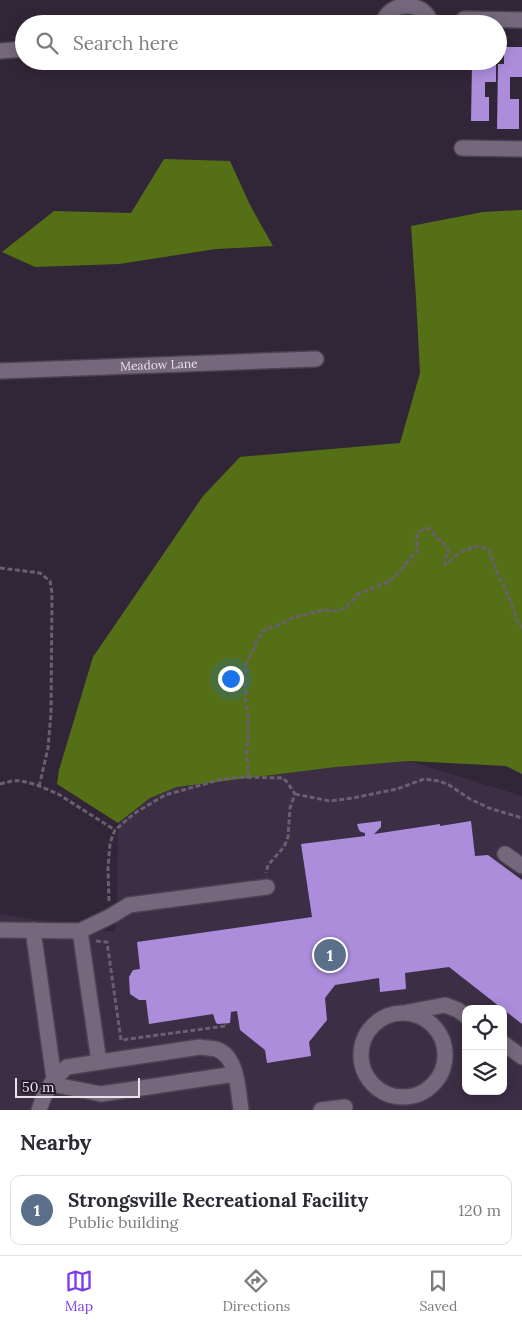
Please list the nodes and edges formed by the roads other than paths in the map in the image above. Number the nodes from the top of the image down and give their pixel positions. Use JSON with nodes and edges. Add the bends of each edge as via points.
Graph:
{"nodes":[{"id":1,"x":386,"y":15,"type":"edge"},
{"id":2,"x":428,"y":15,"type":"edge"},
{"id":3,"x":507,"y":20,"type":"edge"},
{"id":4,"x":522,"y":20,"type":"edge"},
{"id":5,"x":15,"y":50,"type":"edge"},
{"id":6,"x":0,"y":51,"type":"edge"},
{"id":7,"x":462,"y":148,"type":"dead end"},
{"id":8,"x":522,"y":149,"type":"edge"},
{"id":9,"x":316,"y":359,"type":"dead end"},
{"id":10,"x":0,"y":371,"type":"edge"},
{"id":11,"x":506,"y":854,"type":"dead end"},
{"id":12,"x":522,"y":866,"type":"edge"},
{"id":13,"x":266,"y":887,"type":"road end"},
{"id":14,"x":0,"y":930,"type":"edge"},
{"id":15,"x":33,"y":930,"type":"junction"},
{"id":16,"x":85,"y":936,"type":"junction"},
{"id":17,"x":400,"y":1013,"type":"junction"},
{"id":18,"x":462,"y":1013,"type":"edge"},
{"id":19,"x":507,"y":1046,"type":"edge"},
{"id":20,"x":522,"y":1057,"type":"edge"},
{"id":21,"x":99,"y":1062,"type":"junction"},
{"id":22,"x":235,"y":1074,"type":"junction"},
{"id":23,"x":53,"y":1082,"type":"junction"},
{"id":24,"x":412,"y":1104,"type":"edge"},
{"id":25,"x":345,"y":1107,"type":"dead end"},
{"id":26,"x":40,"y":1110,"type":"edge"},
{"id":27,"x":241,"y":1110,"type":"edge"},
{"id":28,"x":321,"y":1110,"type":"edge"}],
"edges":[{"from":1,"to":2,"type":"street","via":[[399,4],[407,3],[415,4]]},
{"from":3,"to":4,"type":"street"},
{"from":5,"to":6,"type":"street"},
{"from":7,"to":8,"type":"street"},
{"from":9,"to":10,"type":"street","name":"Meadow Lane"},
{"from":11,"to":12,"type":"street"},
{"from":13,"to":16,"type":"street","via":[[129,905]]},
{"from":14,"to":15,"type":"street"},
{"from":15,"to":16,"type":"street"},
{"from":15,"to":23,"type":"street"},
{"from":16,"to":21,"type":"street"},
{"from":17,"to":18,"type":"street","via":[[445,1005]]},
{"from":17,"to":24,"type":"street","via":[[428,1021],[441,1036],[445,1050],[442,1074]]},
{"from":17,"to":24,"type":"street","via":[[378,1021],[370,1029],[364,1038],[361,1061],[364,1072],[378,1090]]},
{"from":19,"to":20,"type":"street"},
{"from":21,"to":22,"type":"street","via":[[200,1047],[217,1049],[227,1057]]},
{"from":21,"to":23,"type":"street","via":[[67,1067]]},
{"from":22,"to":23,"type":"street","via":[[101,1094]]},
{"from":22,"to":27,"type":"street"},
{"from":23,"to":26,"type":"street"},
{"from":25,"to":28,"type":"street"}]}
